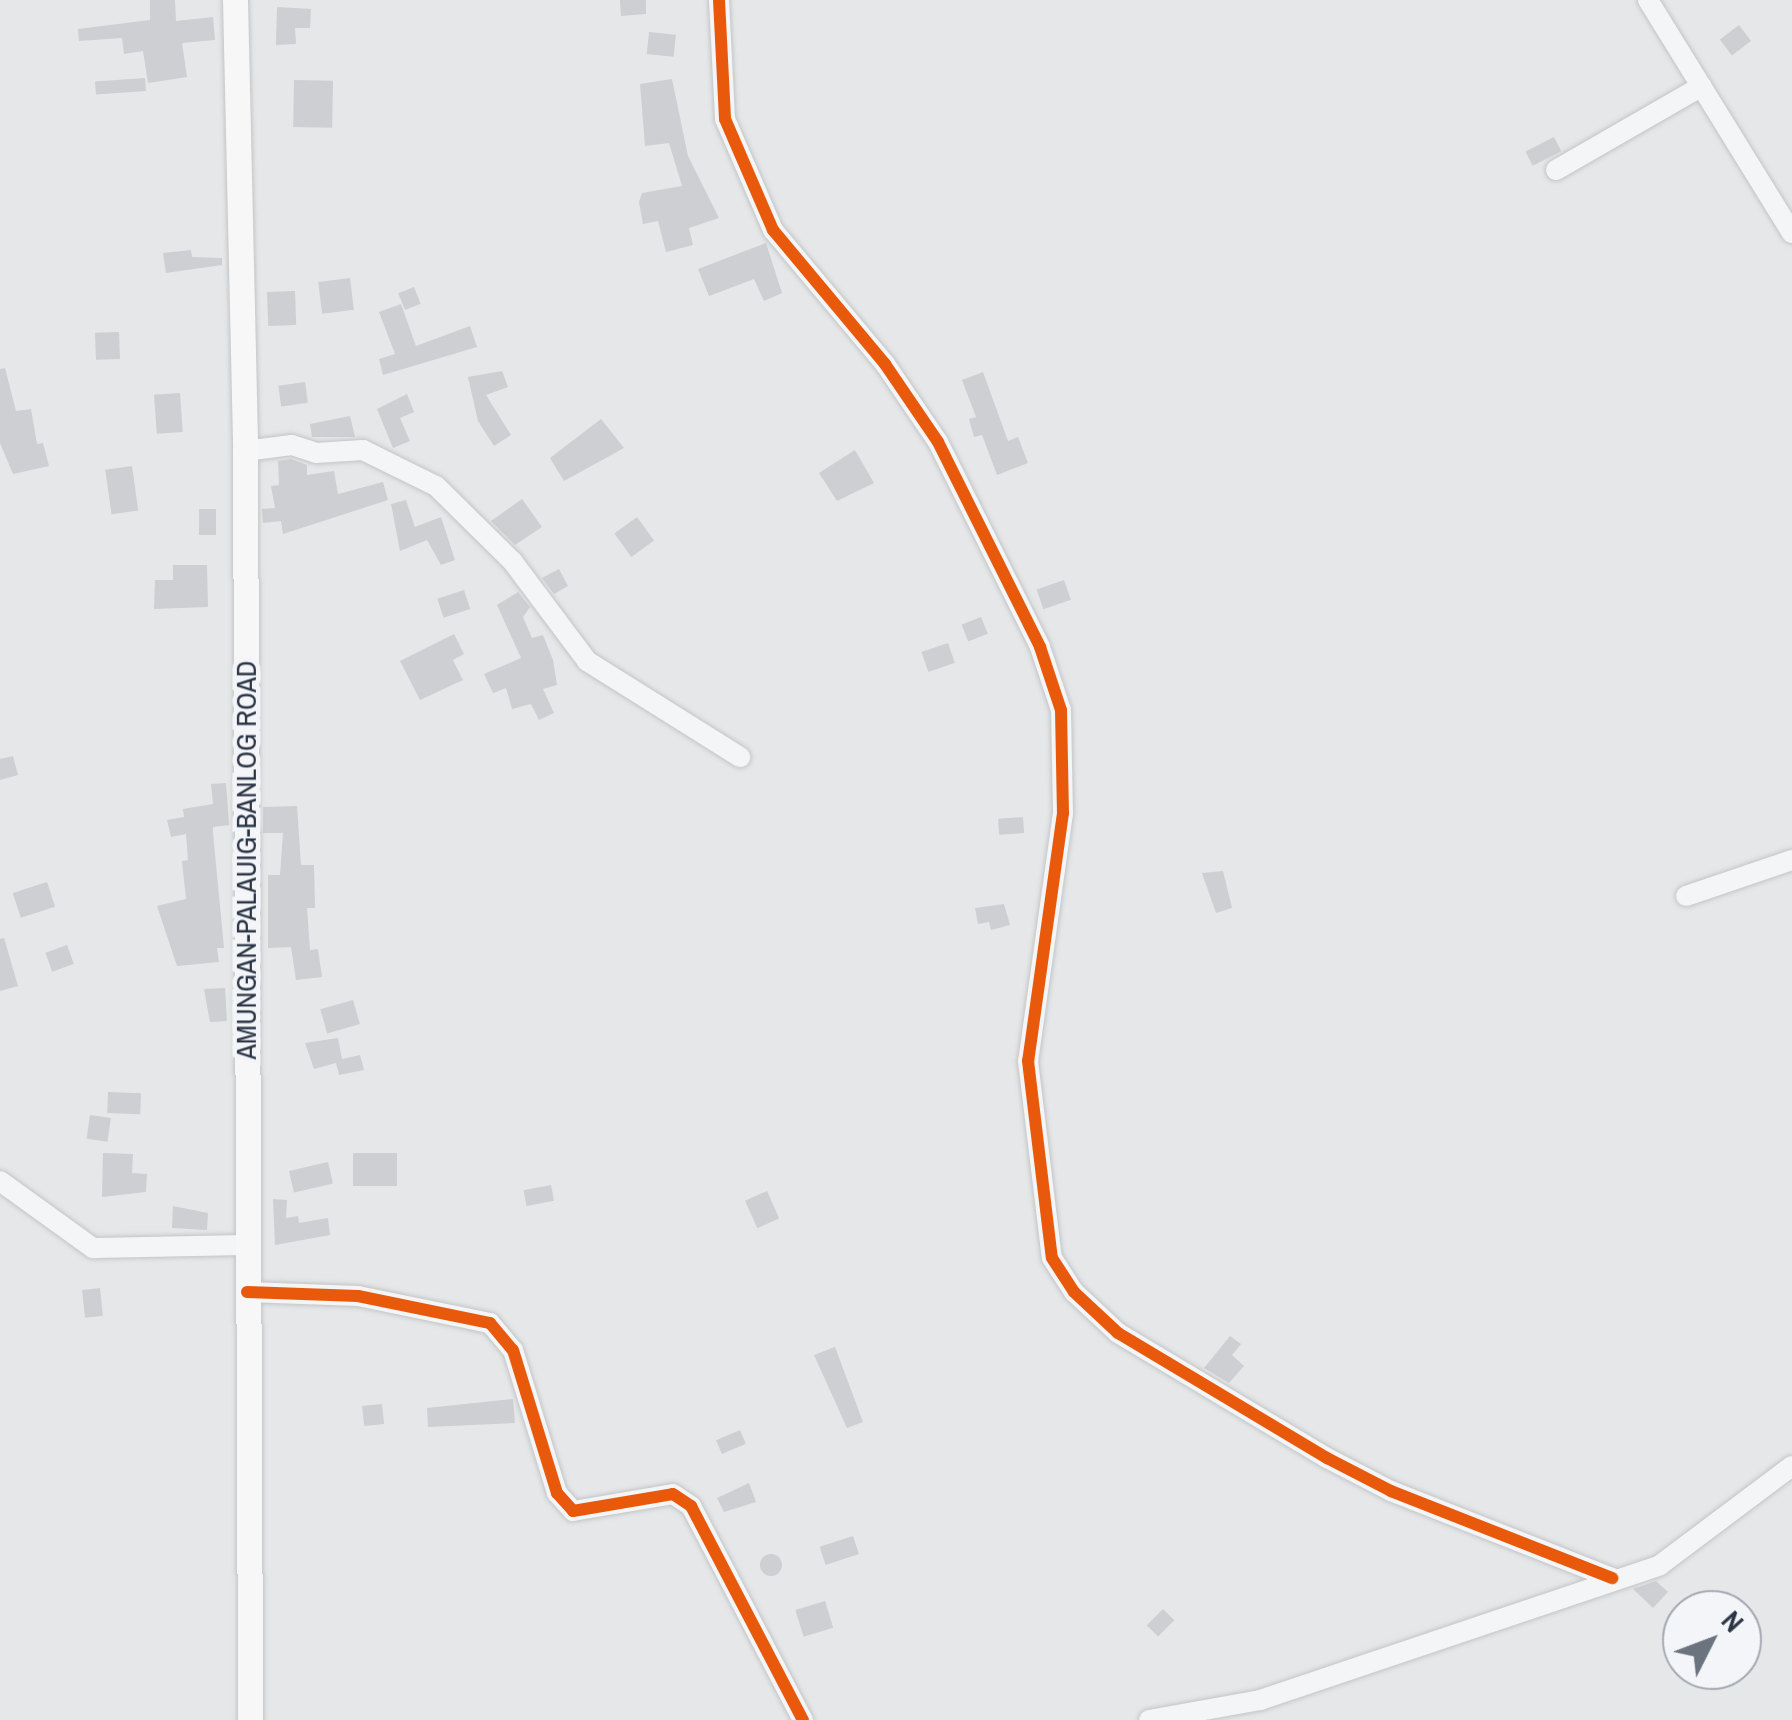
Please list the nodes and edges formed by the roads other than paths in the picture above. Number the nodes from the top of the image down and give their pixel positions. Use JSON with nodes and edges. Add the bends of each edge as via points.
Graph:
{"nodes":[{"id":1,"x":235,"y":0,"type":"edge"},
{"id":2,"x":718,"y":0,"type":"edge"},
{"id":3,"x":1648,"y":0,"type":"edge"},
{"id":4,"x":1702,"y":86,"type":"junction"},
{"id":5,"x":1556,"y":170,"type":"dead end"},
{"id":6,"x":1792,"y":233,"type":"edge"},
{"id":7,"x":245,"y":451,"type":"junction"},
{"id":8,"x":740,"y":758,"type":"dead end"},
{"id":9,"x":1792,"y":860,"type":"edge"},
{"id":10,"x":1686,"y":896,"type":"dead end"},
{"id":11,"x":0,"y":1181,"type":"edge"},
{"id":12,"x":246,"y":1245,"type":"junction"},
{"id":13,"x":247,"y":1292,"type":"junction"},
{"id":14,"x":1792,"y":1466,"type":"edge"},
{"id":15,"x":1612,"y":1578,"type":"junction"},
{"id":16,"x":250,"y":1720,"type":"edge"},
{"id":17,"x":803,"y":1720,"type":"edge"},
{"id":18,"x":1149,"y":1720,"type":"edge"}],
"edges":[{"from":1,"to":7,"type":"main road","name":"AMUNGAN-PALAUIG-BANLOG ROAD"},
{"from":2,"to":15,"type":"street","via":[[725,119],[773,230],[885,364],[938,442],[1040,647],[1061,710],[1063,813],[1028,1061],[1052,1258],[1074,1292],[1118,1333],[1327,1458],[1391,1491]]},
{"from":3,"to":4,"type":"street"},
{"from":4,"to":5,"type":"street"},
{"from":4,"to":6,"type":"street"},
{"from":7,"to":8,"type":"street","via":[[363,450],[436,486],[513,562],[586,661]]},
{"from":7,"to":12,"type":"main road","name":"AMUNGAN-PALAUIG-BANLOG ROAD"},
{"from":9,"to":10,"type":"street"},
{"from":11,"to":12,"type":"street","via":[[93,1248]]},
{"from":12,"to":13,"type":"main road","name":"AMUNGAN-PALAUIG-BANLOG ROAD"},
{"from":13,"to":16,"type":"main road","name":"AMUNGAN-PALAUIG-BANLOG ROAD"},
{"from":13,"to":17,"type":"street","via":[[358,1296],[490,1323],[513,1350],[558,1494],[572,1511],[674,1494],[691,1506]]},
{"from":14,"to":15,"type":"street","via":[[1660,1566]]},
{"from":15,"to":18,"type":"street","via":[[1260,1700]]}]}
